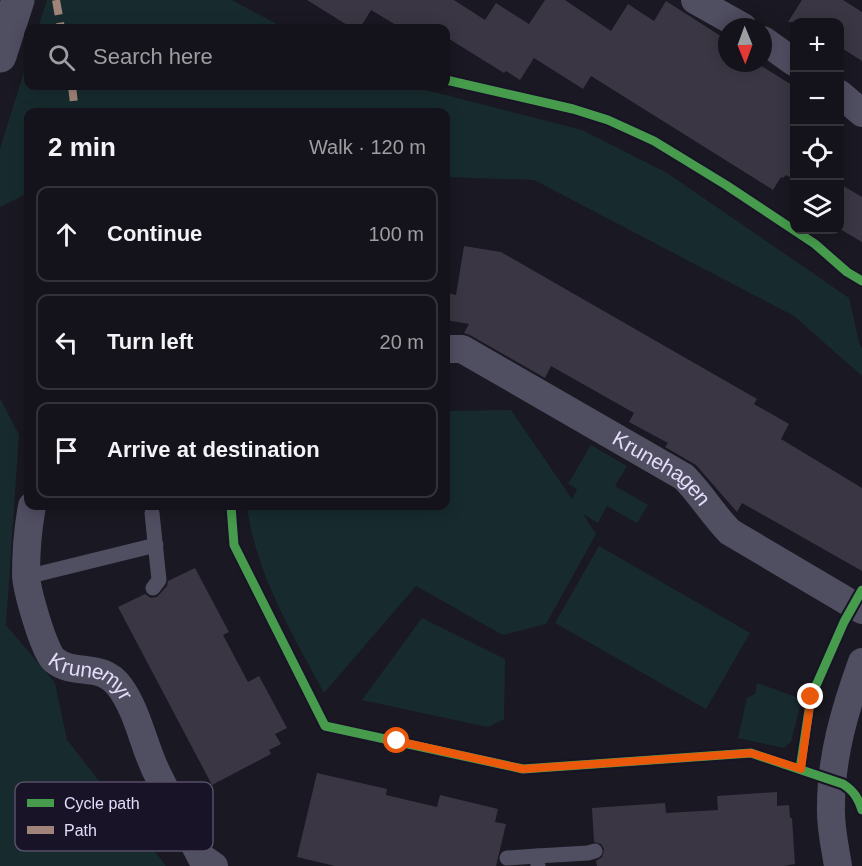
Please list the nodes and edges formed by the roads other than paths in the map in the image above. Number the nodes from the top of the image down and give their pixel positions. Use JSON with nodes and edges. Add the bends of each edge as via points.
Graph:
{"nodes":[{"id":1,"x":18,"y":0,"type":"edge"},
{"id":2,"x":695,"y":0,"type":"edge"},
{"id":3,"x":727,"y":18,"type":"edge"},
{"id":4,"x":772,"y":46,"type":"edge"},
{"id":5,"x":0,"y":56,"type":"edge"},
{"id":6,"x":790,"y":59,"type":"edge"},
{"id":7,"x":844,"y":97,"type":"edge"},
{"id":8,"x":862,"y":112,"type":"edge"},
{"id":9,"x":450,"y":349,"type":"edge"},
{"id":10,"x":31,"y":510,"type":"edge"},
{"id":11,"x":152,"y":513,"type":"dead end"},
{"id":12,"x":156,"y":545,"type":"junction"},
{"id":13,"x":26,"y":577,"type":"junction"},
{"id":14,"x":153,"y":588,"type":"dead end"},
{"id":15,"x":862,"y":610,"type":"edge"},
{"id":16,"x":862,"y":663,"type":"edge"},
{"id":17,"x":162,"y":782,"type":"edge"},
{"id":18,"x":198,"y":851,"type":"edge"},
{"id":19,"x":595,"y":851,"type":"dead end"},
{"id":20,"x":507,"y":858,"type":"dead end"},
{"id":21,"x":538,"y":861,"type":"edge"},
{"id":22,"x":214,"y":866,"type":"edge"},
{"id":23,"x":838,"y":866,"type":"edge"}],
"edges":[{"from":1,"to":5,"type":"street"},
{"from":2,"to":3,"type":"street"},
{"from":4,"to":6,"type":"street"},
{"from":7,"to":8,"type":"street"},
{"from":9,"to":15,"type":"street","name":"Krunehagen","via":[[462,349],[684,477],[730,532]]},
{"from":10,"to":13,"type":"street","name":"Krunemyr"},
{"from":11,"to":12,"type":"lane"},
{"from":12,"to":13,"type":"lane"},
{"from":12,"to":14,"type":"lane","via":[[159,580]]},
{"from":13,"to":17,"type":"street","name":"Krunemyr","via":[[45,646],[54,660],[71,668],[103,672],[118,684]]},
{"from":16,"to":23,"type":"street","via":[[849,696],[832,779]]},
{"from":18,"to":22,"type":"street","name":"Krunemyr"},
{"from":19,"to":21,"type":"lane"},
{"from":20,"to":21,"type":"lane"}]}
